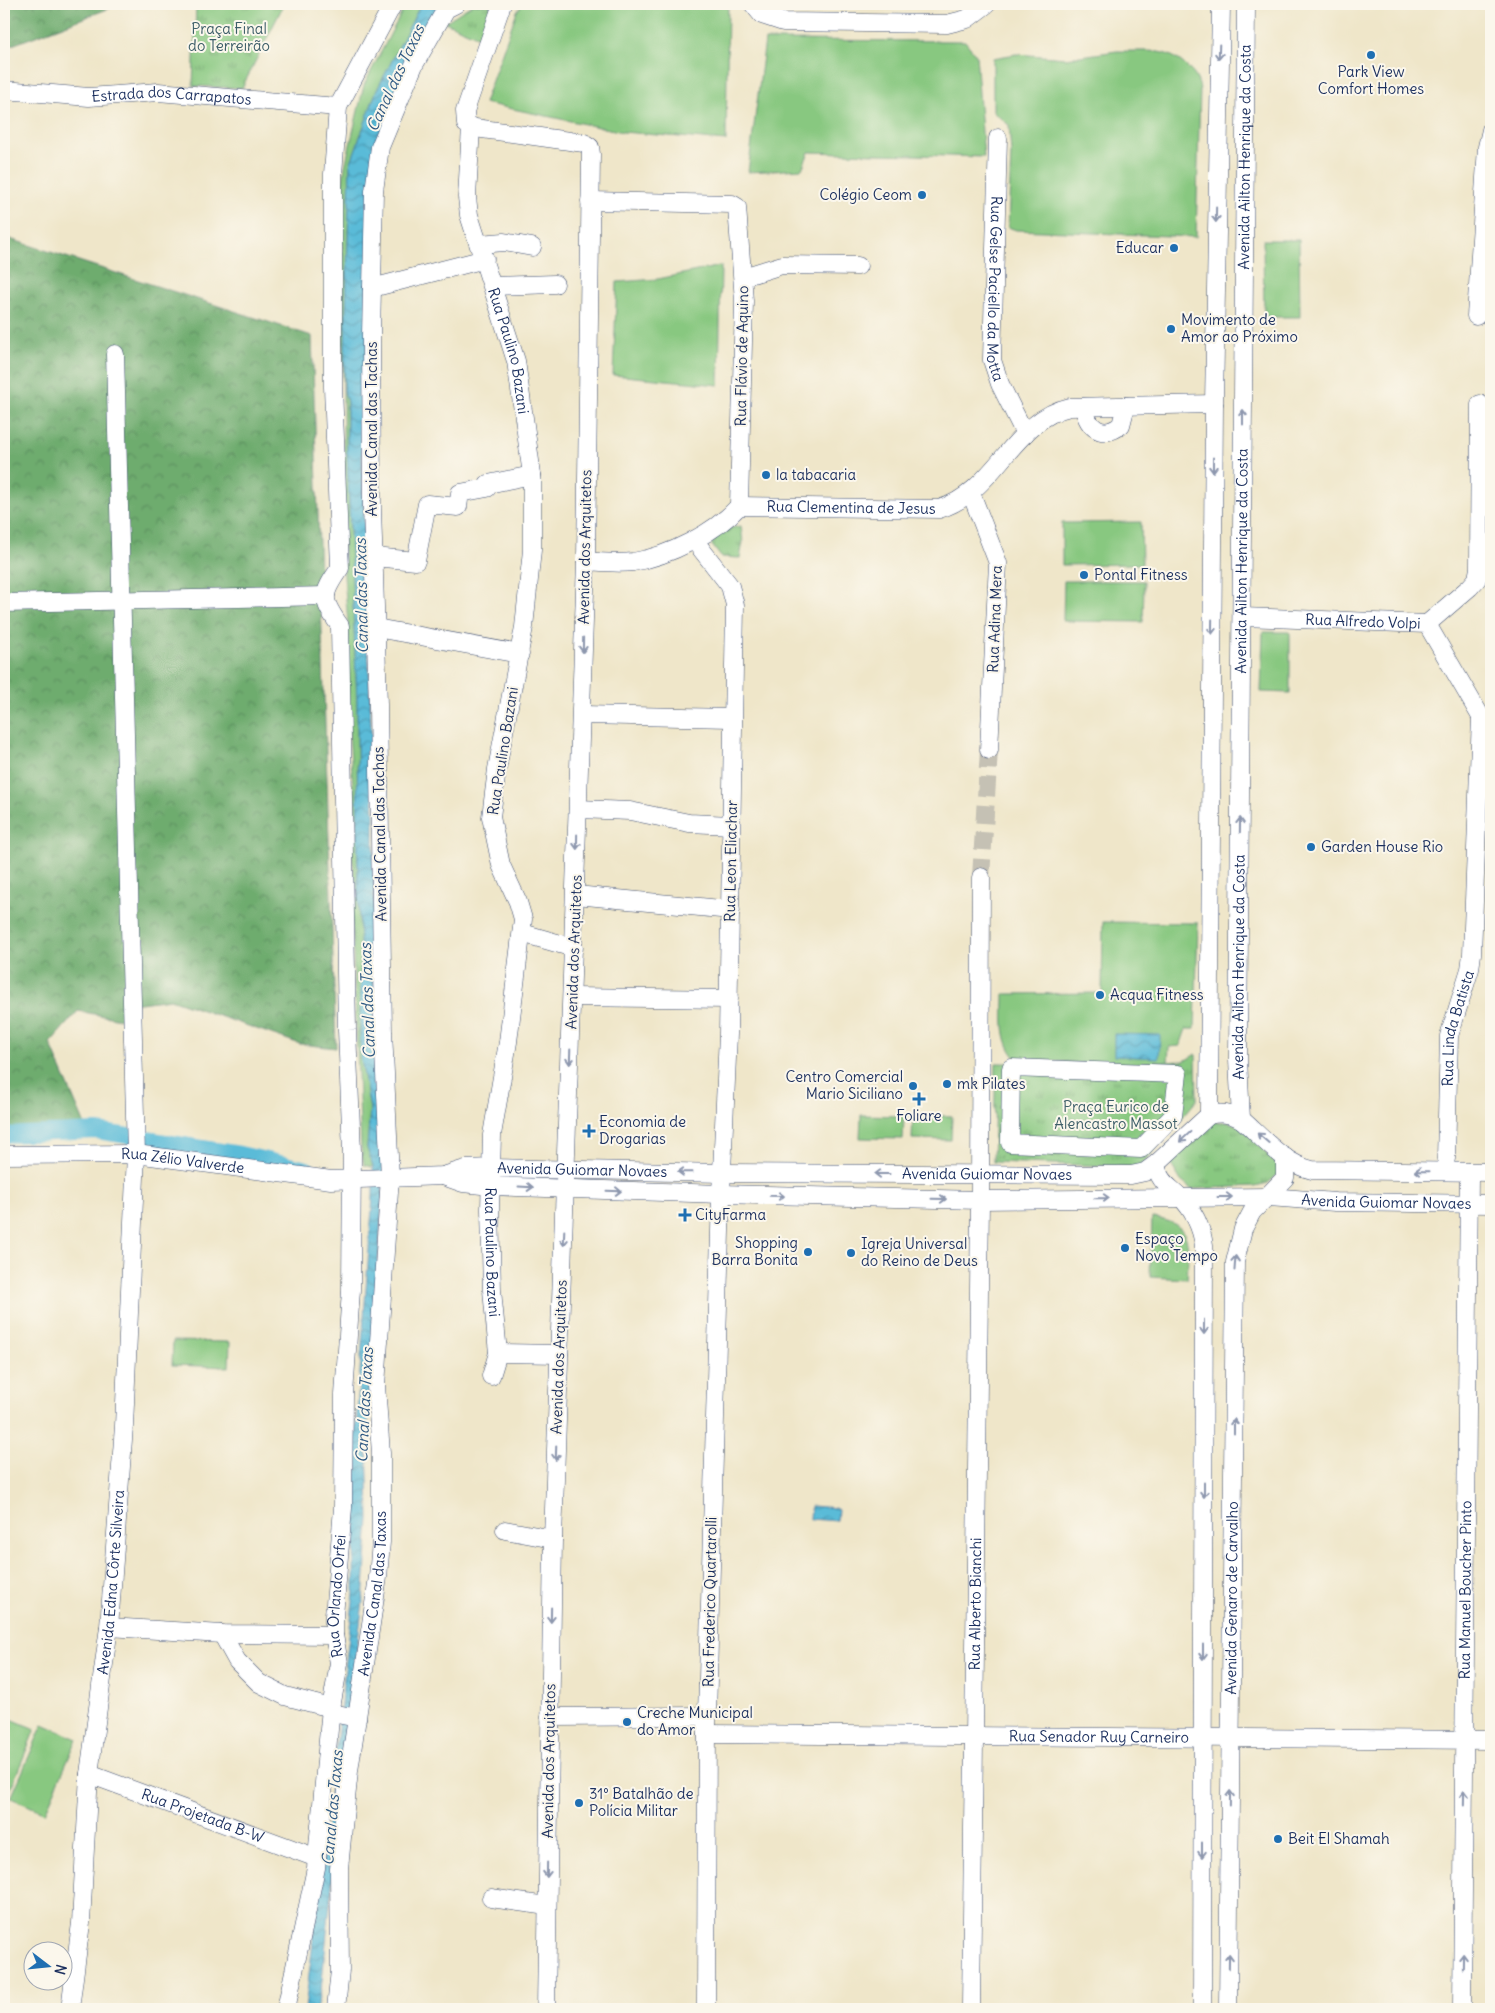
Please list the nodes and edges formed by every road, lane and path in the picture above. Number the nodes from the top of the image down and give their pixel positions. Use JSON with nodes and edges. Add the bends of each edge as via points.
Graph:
{"nodes":[{"id":1,"x":393,"y":4,"type":"edge"},
{"id":2,"x":456,"y":4,"type":"edge"},
{"id":3,"x":502,"y":4,"type":"edge"},
{"id":4,"x":752,"y":4,"type":"edge"},
{"id":5,"x":1221,"y":4,"type":"edge"},
{"id":6,"x":1246,"y":4,"type":"edge"},
{"id":7,"x":980,"y":10,"type":"edge"},
{"id":8,"x":4,"y":90,"type":"edge"},
{"id":9,"x":338,"y":106,"type":"junction"},
{"id":10,"x":471,"y":127,"type":"junction"},
{"id":11,"x":1491,"y":130,"type":"edge"},
{"id":12,"x":998,"y":138,"type":"dead end"},
{"id":13,"x":1244,"y":168,"type":"junction"},
{"id":14,"x":1216,"y":169,"type":"junction"},
{"id":15,"x":590,"y":201,"type":"junction"},
{"id":16,"x":532,"y":247,"type":"dead end"},
{"id":17,"x":482,"y":252,"type":"junction"},
{"id":18,"x":858,"y":266,"type":"dead end"},
{"id":19,"x":743,"y":277,"type":"junction"},
{"id":20,"x":555,"y":284,"type":"dead end"},
{"id":21,"x":493,"y":286,"type":"junction"},
{"id":22,"x":372,"y":288,"type":"junction"},
{"id":23,"x":1476,"y":316,"type":"dead end"},
{"id":24,"x":115,"y":354,"type":"dead end"},
{"id":25,"x":1214,"y":404,"type":"junction"},
{"id":26,"x":1480,"y":404,"type":"dead end"},
{"id":27,"x":1126,"y":406,"type":"junction"},
{"id":28,"x":1084,"y":407,"type":"junction"},
{"id":29,"x":1025,"y":434,"type":"junction"},
{"id":30,"x":532,"y":475,"type":"junction"},
{"id":31,"x":971,"y":493,"type":"junction"},
{"id":32,"x":739,"y":506,"type":"junction"},
{"id":33,"x":694,"y":540,"type":"junction"},
{"id":34,"x":374,"y":558,"type":"junction"},
{"id":35,"x":586,"y":561,"type":"junction"},
{"id":36,"x":326,"y":596,"type":"junction"},
{"id":37,"x":121,"y":600,"type":"junction"},
{"id":38,"x":4,"y":603,"type":"edge"},
{"id":39,"x":1242,"y":617,"type":"junction"},
{"id":40,"x":1427,"y":624,"type":"junction"},
{"id":41,"x":376,"y":628,"type":"junction"},
{"id":42,"x":520,"y":654,"type":"junction"},
{"id":43,"x":1241,"y":682,"type":"junction"},
{"id":44,"x":1212,"y":683,"type":"junction"},
{"id":45,"x":582,"y":716,"type":"junction"},
{"id":46,"x":732,"y":718,"type":"junction"},
{"id":47,"x":1486,"y":719,"type":"edge"},
{"id":48,"x":989,"y":750,"type":"tunnel mouth"},
{"id":49,"x":1491,"y":751,"type":"edge"},
{"id":50,"x":1478,"y":772,"type":"junction"},
{"id":51,"x":578,"y":809,"type":"junction"},
{"id":52,"x":731,"y":825,"type":"junction"},
{"id":53,"x":981,"y":878,"type":"tunnel mouth"},
{"id":54,"x":576,"y":895,"type":"junction"},
{"id":55,"x":731,"y":910,"type":"junction"},
{"id":56,"x":522,"y":933,"type":"junction"},
{"id":57,"x":574,"y":948,"type":"junction"},
{"id":58,"x":572,"y":997,"type":"junction"},
{"id":59,"x":729,"y":999,"type":"junction"},
{"id":60,"x":1011,"y":1068,"type":"joint"},
{"id":61,"x":1209,"y":1115,"type":"junction"},
{"id":62,"x":1241,"y":1119,"type":"junction"},
{"id":63,"x":136,"y":1154,"type":"junction"},
{"id":64,"x":4,"y":1155,"type":"edge"},
{"id":65,"x":1285,"y":1158,"type":"junction"},
{"id":66,"x":1446,"y":1160,"type":"dead end"},
{"id":67,"x":1156,"y":1164,"type":"junction"},
{"id":68,"x":491,"y":1168,"type":"junction"},
{"id":69,"x":566,"y":1170,"type":"junction"},
{"id":70,"x":1469,"y":1172,"type":"junction"},
{"id":71,"x":1491,"y":1172,"type":"edge"},
{"id":72,"x":722,"y":1173,"type":"junction"},
{"id":73,"x":979,"y":1174,"type":"junction"},
{"id":74,"x":443,"y":1176,"type":"junction"},
{"id":75,"x":387,"y":1177,"type":"junction"},
{"id":76,"x":355,"y":1179,"type":"junction"},
{"id":77,"x":490,"y":1186,"type":"junction"},
{"id":78,"x":566,"y":1189,"type":"junction"},
{"id":79,"x":721,"y":1194,"type":"junction"},
{"id":80,"x":1180,"y":1197,"type":"junction"},
{"id":81,"x":1269,"y":1197,"type":"junction"},
{"id":82,"x":980,"y":1200,"type":"junction"},
{"id":83,"x":1469,"y":1204,"type":"junction"},
{"id":84,"x":1491,"y":1204,"type":"edge"},
{"id":85,"x":498,"y":1352,"type":"junction"},
{"id":86,"x":559,"y":1354,"type":"junction"},
{"id":87,"x":491,"y":1376,"type":"dead end"},
{"id":88,"x":1204,"y":1460,"type":"junction"},
{"id":89,"x":1234,"y":1460,"type":"junction"},
{"id":90,"x":505,"y":1530,"type":"dead end"},
{"id":91,"x":553,"y":1539,"type":"junction"},
{"id":92,"x":109,"y":1627,"type":"junction"},
{"id":93,"x":222,"y":1634,"type":"junction"},
{"id":94,"x":334,"y":1635,"type":"junction"},
{"id":95,"x":344,"y":1714,"type":"junction"},
{"id":96,"x":550,"y":1716,"type":"junction"},
{"id":97,"x":707,"y":1716,"type":"junction"},
{"id":98,"x":707,"y":1734,"type":"junction"},
{"id":99,"x":974,"y":1737,"type":"junction"},
{"id":100,"x":1202,"y":1739,"type":"junction"},
{"id":101,"x":1231,"y":1739,"type":"junction"},
{"id":102,"x":1465,"y":1740,"type":"junction"},
{"id":103,"x":1491,"y":1740,"type":"edge"},
{"id":104,"x":89,"y":1774,"type":"junction"},
{"id":105,"x":318,"y":1858,"type":"junction"},
{"id":106,"x":491,"y":1898,"type":"dead end"},
{"id":107,"x":547,"y":1906,"type":"junction"},
{"id":108,"x":70,"y":2009,"type":"edge"},
{"id":109,"x":286,"y":2009,"type":"edge"},
{"id":110,"x":336,"y":2009,"type":"edge"},
{"id":111,"x":546,"y":2009,"type":"edge"},
{"id":112,"x":706,"y":2009,"type":"edge"},
{"id":113,"x":971,"y":2009,"type":"edge"},
{"id":114,"x":1202,"y":2009,"type":"edge"},
{"id":115,"x":1228,"y":2009,"type":"edge"},
{"id":116,"x":1462,"y":2009,"type":"edge"}],
"edges":[{"from":1,"to":9,"type":"street"},
{"from":2,"to":22,"type":"street","name":"Avenida Canal das Tachas","via":[[446,9],[414,66],[380,147],[374,191]]},
{"from":3,"to":10,"type":"street","via":[[466,111],[466,124]]},
{"from":4,"to":7,"type":"street","via":[[762,15],[783,22],[947,24]]},
{"from":5,"to":14,"type":"street","name":"Avenida Ailton Henrique da Costa","one_way":true},
{"from":6,"to":13,"type":"street","name":"Avenida Ailton Henrique da Costa"},
{"from":8,"to":9,"type":"street","name":"Estrada dos Carrapatos","via":[[89,97],[158,92]]},
{"from":9,"to":36,"type":"street","via":[[333,174],[333,386],[340,568],[326,588]]},
{"from":10,"to":15,"type":"street","name":"Avenida dos Arquitetos","via":[[584,143],[590,147],[591,154]]},
{"from":10,"to":17,"type":"street","name":"Rua Paulino Bazani","via":[[467,197]]},
{"from":11,"to":23,"type":"street","via":[[1487,147]]},
{"from":12,"to":29,"type":"street","name":"Rua Gelse Paciello da Motta","via":[[992,360]]},
{"from":13,"to":14,"type":"street"},
{"from":39,"to":13,"type":"street","name":"Avenida Ailton Henrique da Costa","one_way":true},
{"from":14,"to":25,"type":"street","name":"Avenida Ailton Henrique da Costa","one_way":true},
{"from":15,"to":19,"type":"street","name":"Rua Flávio de Aquino","via":[[732,204],[737,207]]},
{"from":15,"to":35,"type":"street","name":"Avenida dos Arquitetos"},
{"from":16,"to":17,"type":"street","via":[[504,242]]},
{"from":17,"to":21,"type":"street","name":"Rua Paulino Bazani"},
{"from":17,"to":22,"type":"street"},
{"from":18,"to":19,"type":"street","via":[[782,265]]},
{"from":19,"to":32,"type":"street","name":"Rua Flávio de Aquino"},
{"from":20,"to":21,"type":"street"},
{"from":21,"to":30,"type":"street","name":"Rua Paulino Bazani","via":[[516,362]]},
{"from":22,"to":34,"type":"street","name":"Avenida Canal das Tachas"},
{"from":24,"to":37,"type":"street","name":"Avenida Edna Côrte Silveira"},
{"from":25,"to":27,"type":"street","name":"Rua Clementina de Jesus"},
{"from":25,"to":44,"type":"street","name":"Avenida Ailton Henrique da Costa","one_way":true},
{"from":26,"to":40,"type":"street","via":[[1477,578]]},
{"from":27,"to":28,"type":"street","name":"Rua Clementina de Jesus"},
{"from":27,"to":28,"type":"street","via":[[1121,425],[1110,431],[1101,431],[1090,425]]},
{"from":28,"to":29,"type":"street","name":"Rua Clementina de Jesus","via":[[1055,411]]},
{"from":29,"to":31,"type":"street","name":"Rua Clementina de Jesus"},
{"from":30,"to":34,"type":"street","via":[[488,484],[487,488],[460,494],[458,507],[427,504],[416,561]]},
{"from":30,"to":42,"type":"street","name":"Rua Paulino Bazani","via":[[532,550]]},
{"from":31,"to":32,"type":"street","name":"Rua Clementina de Jesus","via":[[953,505],[924,510]]},
{"from":31,"to":48,"type":"street","name":"Rua Adina Mera","via":[[999,569]]},
{"from":32,"to":33,"type":"street","via":[[727,519]]},
{"from":33,"to":35,"type":"street","via":[[631,562]]},
{"from":33,"to":46,"type":"street","name":"Rua Leon Eliachar","via":[[734,594]]},
{"from":34,"to":41,"type":"street","name":"Avenida Canal das Tachas"},
{"from":35,"to":45,"type":"street","name":"Avenida dos Arquitetos","one_way":true},
{"from":36,"to":37,"type":"street"},
{"from":36,"to":76,"type":"street","name":"Rua Orlando Orfei","via":[[326,606],[340,626],[347,1030]]},
{"from":37,"to":38,"type":"street"},
{"from":37,"to":63,"type":"street","name":"Avenida Edna Côrte Silveira"},
{"from":39,"to":40,"type":"street","name":"Rua Alfredo Volpi"},
{"from":39,"to":43,"type":"street","name":"Avenida Ailton Henrique da Costa"},
{"from":40,"to":47,"type":"street","name":"Rua Alfredo Volpi"},
{"from":41,"to":42,"type":"street"},
{"from":41,"to":75,"type":"street","name":"Avenida Canal das Tachas"},
{"from":42,"to":56,"type":"street","name":"Rua Paulino Bazani","via":[[490,818],[501,865],[521,910]]},
{"from":43,"to":44,"type":"street"},
{"from":62,"to":43,"type":"street","name":"Avenida Ailton Henrique da Costa","one_way":true,"via":[[1238,1059]]},
{"from":44,"to":61,"type":"street","name":"Avenida Ailton Henrique da Costa"},
{"from":45,"to":46,"type":"street"},
{"from":45,"to":51,"type":"street","name":"Avenida dos Arquitetos"},
{"from":46,"to":52,"type":"street","name":"Rua Leon Eliachar"},
{"from":47,"to":50,"type":"street","name":"Rua Linda Batista"},
{"from":49,"to":50,"type":"street"},
{"from":50,"to":66,"type":"street","name":"Rua Linda Batista","via":[[1472,954],[1449,1036]]},
{"from":51,"to":52,"type":"street","via":[[630,811],[690,823]]},
{"from":51,"to":54,"type":"street","name":"Avenida dos Arquitetos","one_way":true},
{"from":52,"to":55,"type":"street","name":"Rua Leon Eliachar"},
{"from":53,"to":73,"type":"street","name":"Rua Alberto Bianchi"},
{"from":54,"to":55,"type":"street"},
{"from":54,"to":57,"type":"street","name":"Avenida dos Arquitetos"},
{"from":55,"to":59,"type":"street","name":"Rua Leon Eliachar"},
{"from":56,"to":57,"type":"street"},
{"from":56,"to":68,"type":"street","name":"Rua Paulino Bazani","via":[[494,1118]]},
{"from":57,"to":58,"type":"street","name":"Avenida dos Arquitetos"},
{"from":58,"to":59,"type":"street"},
{"from":58,"to":69,"type":"street","name":"Avenida dos Arquitetos","one_way":true},
{"from":59,"to":72,"type":"street","name":"Rua Leon Eliachar"},
{"from":60,"to":60,"type":"street","via":[[1178,1074],[1173,1116],[1141,1149],[1010,1143]]},
{"from":61,"to":62,"type":"street","via":[[1227,1114]]},
{"from":61,"to":67,"type":"street","name":"Avenida Guiomar Novaes","one_way":true},
{"from":65,"to":62,"type":"street","name":"Avenida Guiomar Novaes","one_way":true},
{"from":63,"to":64,"type":"street","name":"Rua Zélio Valverde"},
{"from":63,"to":76,"type":"street","name":"Rua Zélio Valverde","via":[[313,1178]]},
{"from":63,"to":92,"type":"street","name":"Avenida Edna Côrte Silveira","via":[[124,1426]]},
{"from":70,"to":65,"type":"street","name":"Avenida Guiomar Novaes","one_way":true,"via":[[1312,1170],[1301,1168]]},
{"from":65,"to":81,"type":"street","name":"Avenida Genaro de Carvalho","via":[[1285,1178]]},
{"from":67,"to":73,"type":"street","name":"Avenida Guiomar Novaes","via":[[1137,1174]]},
{"from":67,"to":80,"type":"street","name":"Avenida Genaro de Carvalho","via":[[1163,1184]]},
{"from":68,"to":69,"type":"street","name":"Avenida Guiomar Novaes"},
{"from":68,"to":74,"type":"street","name":"Avenida Guiomar Novaes","via":[[465,1169]]},
{"from":68,"to":77,"type":"street","name":"Rua Paulino Bazani"},
{"from":72,"to":69,"type":"street","name":"Avenida Guiomar Novaes","one_way":true},
{"from":69,"to":78,"type":"street","name":"Avenida dos Arquitetos"},
{"from":70,"to":71,"type":"street","name":"Avenida Guiomar Novaes"},
{"from":70,"to":83,"type":"street","name":"Rua Manuel Boucher Pinto"},
{"from":73,"to":72,"type":"street","name":"Avenida Guiomar Novaes","one_way":true},
{"from":72,"to":79,"type":"street","name":"Rua Leon Eliachar"},
{"from":73,"to":82,"type":"street","name":"Rua Alberto Bianchi"},
{"from":74,"to":75,"type":"street","name":"Avenida Guiomar Novaes"},
{"from":74,"to":77,"type":"street","name":"Avenida Guiomar Novaes","via":[[463,1183]]},
{"from":75,"to":76,"type":"street","name":"Avenida Guiomar Novaes"},
{"from":75,"to":95,"type":"street","name":"Avenida Canal das Taxas","via":[[376,1386],[381,1453],[381,1542],[378,1577]]},
{"from":76,"to":94,"type":"street","name":"Rua Orlando Orfei","via":[[344,1395],[343,1508]]},
{"from":77,"to":78,"type":"street","name":"Avenida Guiomar Novaes","one_way":true},
{"from":77,"to":85,"type":"street","name":"Rua Paulino Bazani","via":[[492,1290]]},
{"from":78,"to":79,"type":"street","name":"Avenida Guiomar Novaes","one_way":true},
{"from":78,"to":86,"type":"street","name":"Avenida dos Arquitetos","one_way":true},
{"from":79,"to":82,"type":"street","name":"Avenida Guiomar Novaes","one_way":true},
{"from":79,"to":97,"type":"street","name":"Rua Frederico Quartarolli"},
{"from":80,"to":81,"type":"street","name":"Avenida Guiomar Novaes","one_way":true},
{"from":82,"to":80,"type":"street","name":"Avenida Guiomar Novaes","one_way":true},
{"from":80,"to":88,"type":"street","name":"Avenida Genaro de Carvalho","one_way":true,"via":[[1198,1222],[1204,1246]]},
{"from":81,"to":83,"type":"street","name":"Avenida Guiomar Novaes","via":[[1335,1202]]},
{"from":89,"to":81,"type":"street","name":"Avenida Genaro de Carvalho","one_way":true,"via":[[1236,1253],[1252,1212]]},
{"from":82,"to":99,"type":"street","name":"Rua Alberto Bianchi"},
{"from":83,"to":84,"type":"street","name":"Avenida Guiomar Novaes"},
{"from":83,"to":102,"type":"street","name":"Rua Manuel Boucher Pinto"},
{"from":85,"to":86,"type":"street"},
{"from":85,"to":87,"type":"street","name":"Rua Paulino Bazani"},
{"from":86,"to":91,"type":"street","name":"Avenida dos Arquitetos","one_way":true},
{"from":88,"to":89,"type":"street"},
{"from":88,"to":100,"type":"street","name":"Avenida Genaro de Carvalho","one_way":true},
{"from":89,"to":101,"type":"street","name":"Avenida Genaro de Carvalho"},
{"from":90,"to":91,"type":"street"},
{"from":91,"to":96,"type":"street","name":"Avenida dos Arquitetos","one_way":true},
{"from":92,"to":93,"type":"street"},
{"from":92,"to":104,"type":"street","name":"Avenida Edna Côrte Silveira"},
{"from":93,"to":94,"type":"street"},
{"from":93,"to":95,"type":"street","via":[[237,1661],[260,1683],[284,1696]]},
{"from":94,"to":95,"type":"street","name":"Rua Orlando Orfei"},
{"from":95,"to":105,"type":"street","name":"Rua Orlando Orfei"},
{"from":95,"to":110,"type":"street","name":"Avenida Canal das Taxas","via":[[349,1771],[339,1863],[340,1970]]},
{"from":96,"to":97,"type":"street"},
{"from":96,"to":107,"type":"street","name":"Avenida dos Arquitetos","one_way":true},
{"from":97,"to":98,"type":"street","name":"Rua Frederico Quartarolli"},
{"from":98,"to":99,"type":"street","name":"Rua Senador Ruy Carneiro"},
{"from":98,"to":112,"type":"street","name":"Rua Frederico Quartarolli"},
{"from":99,"to":100,"type":"street","name":"Rua Senador Ruy Carneiro"},
{"from":99,"to":113,"type":"street","name":"Rua Alberto Bianchi"},
{"from":100,"to":101,"type":"street","name":"Rua Senador Ruy Carneiro"},
{"from":100,"to":114,"type":"street","name":"Avenida Genaro de Carvalho","one_way":true},
{"from":101,"to":102,"type":"street","name":"Rua Senador Ruy Carneiro"},
{"from":115,"to":101,"type":"street","name":"Avenida Genaro de Carvalho","one_way":true},
{"from":102,"to":103,"type":"street","name":"Rua Senador Ruy Carneiro"},
{"from":116,"to":102,"type":"street","name":"Rua Manuel Boucher Pinto","one_way":true},
{"from":104,"to":105,"type":"street","name":"Rua Projetada B-W"},
{"from":104,"to":108,"type":"street","name":"Avenida Edna Côrte Silveira","via":[[81,1923]]},
{"from":105,"to":109,"type":"street","name":"Rua Orlando Orfei"},
{"from":106,"to":107,"type":"street"},
{"from":107,"to":111,"type":"street","name":"Avenida dos Arquitetos"}]}
